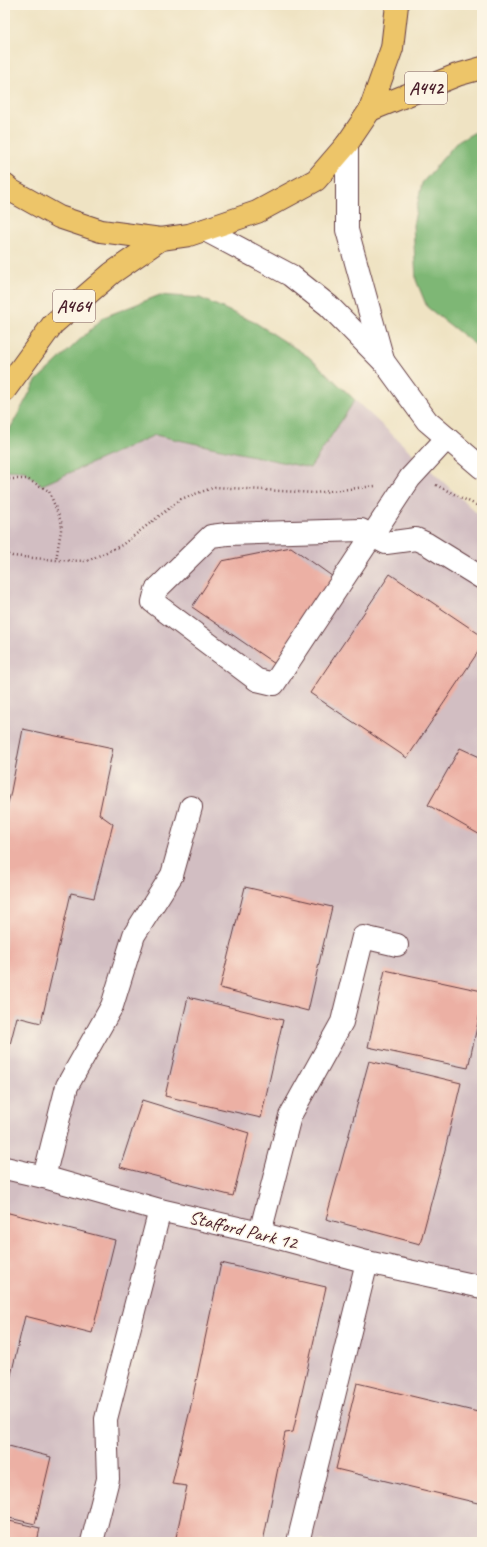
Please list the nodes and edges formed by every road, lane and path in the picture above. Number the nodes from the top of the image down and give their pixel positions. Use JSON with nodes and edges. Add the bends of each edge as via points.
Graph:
{"nodes":[{"id":1,"x":397,"y":5,"type":"edge"},
{"id":2,"x":482,"y":68,"type":"edge"},
{"id":3,"x":370,"y":110,"type":"junction"},
{"id":4,"x":347,"y":144,"type":"junction"},
{"id":5,"x":5,"y":185,"type":"edge"},
{"id":6,"x":205,"y":230,"type":"junction"},
{"id":7,"x":161,"y":239,"type":"junction"},
{"id":8,"x":384,"y":362,"type":"junction"},
{"id":9,"x":5,"y":390,"type":"edge"},
{"id":10,"x":448,"y":438,"type":"junction"},
{"id":11,"x":482,"y":468,"type":"edge"},
{"id":12,"x":410,"y":478,"type":"junction"},
{"id":13,"x":5,"y":479,"type":"edge"},
{"id":14,"x":482,"y":508,"type":"edge"},
{"id":15,"x":373,"y":535,"type":"junction"},
{"id":16,"x":56,"y":560,"type":"dead end"},
{"id":17,"x":482,"y":578,"type":"edge"},
{"id":18,"x":192,"y":807,"type":"dead end"},
{"id":19,"x":397,"y":945,"type":"dead end"},
{"id":20,"x":5,"y":1168,"type":"edge"},
{"id":21,"x":44,"y":1177,"type":"junction"},
{"id":22,"x":160,"y":1210,"type":"junction"},
{"id":23,"x":260,"y":1233,"type":"junction"},
{"id":24,"x":367,"y":1262,"type":"junction"},
{"id":25,"x":482,"y":1287,"type":"edge"},
{"id":26,"x":92,"y":1542,"type":"edge"},
{"id":27,"x":298,"y":1542,"type":"edge"}],
"edges":[{"from":1,"to":3,"type":"highway","via":[[392,48]]},
{"from":2,"to":3,"type":"highway","number":"A442","via":[[457,75]]},
{"from":3,"to":4,"type":"highway"},
{"from":4,"to":6,"type":"highway","via":[[316,180],[256,212]]},
{"from":4,"to":8,"type":"street","via":[[347,230]]},
{"from":5,"to":7,"type":"highway","via":[[59,218],[100,231]]},
{"from":6,"to":7,"type":"highway"},
{"from":6,"to":8,"type":"street","via":[[290,275],[329,306]]},
{"from":7,"to":9,"type":"highway","number":"A464","via":[[112,273],[53,324]]},
{"from":8,"to":10,"type":"street","via":[[427,421]]},
{"from":10,"to":11,"type":"street"},
{"from":10,"to":12,"type":"street"},
{"from":12,"to":14,"type":"path","via":[[440,487]]},
{"from":12,"to":15,"type":"street"},
{"from":13,"to":16,"type":"path","via":[[27,479],[49,491],[62,524]]},
{"from":15,"to":15,"type":"street","via":[[361,530],[211,536],[156,590],[153,602],[257,680],[274,684]]},
{"from":15,"to":17,"type":"street","via":[[386,543],[416,539]]},
{"from":18,"to":21,"type":"street","via":[[172,875],[134,935],[112,1006],[67,1086]]},
{"from":19,"to":23,"type":"street","via":[[363,938],[342,1022],[290,1116]]},
{"from":20,"to":21,"type":"street","name":"Stafford Park 12"},
{"from":21,"to":22,"type":"street","name":"Stafford Park 12"},
{"from":22,"to":23,"type":"street","name":"Stafford Park 12"},
{"from":22,"to":26,"type":"street","via":[[106,1419],[108,1479]]},
{"from":23,"to":24,"type":"street","name":"Stafford Park 12"},
{"from":24,"to":25,"type":"street","name":"Stafford Park 12"},
{"from":24,"to":27,"type":"street"}]}
